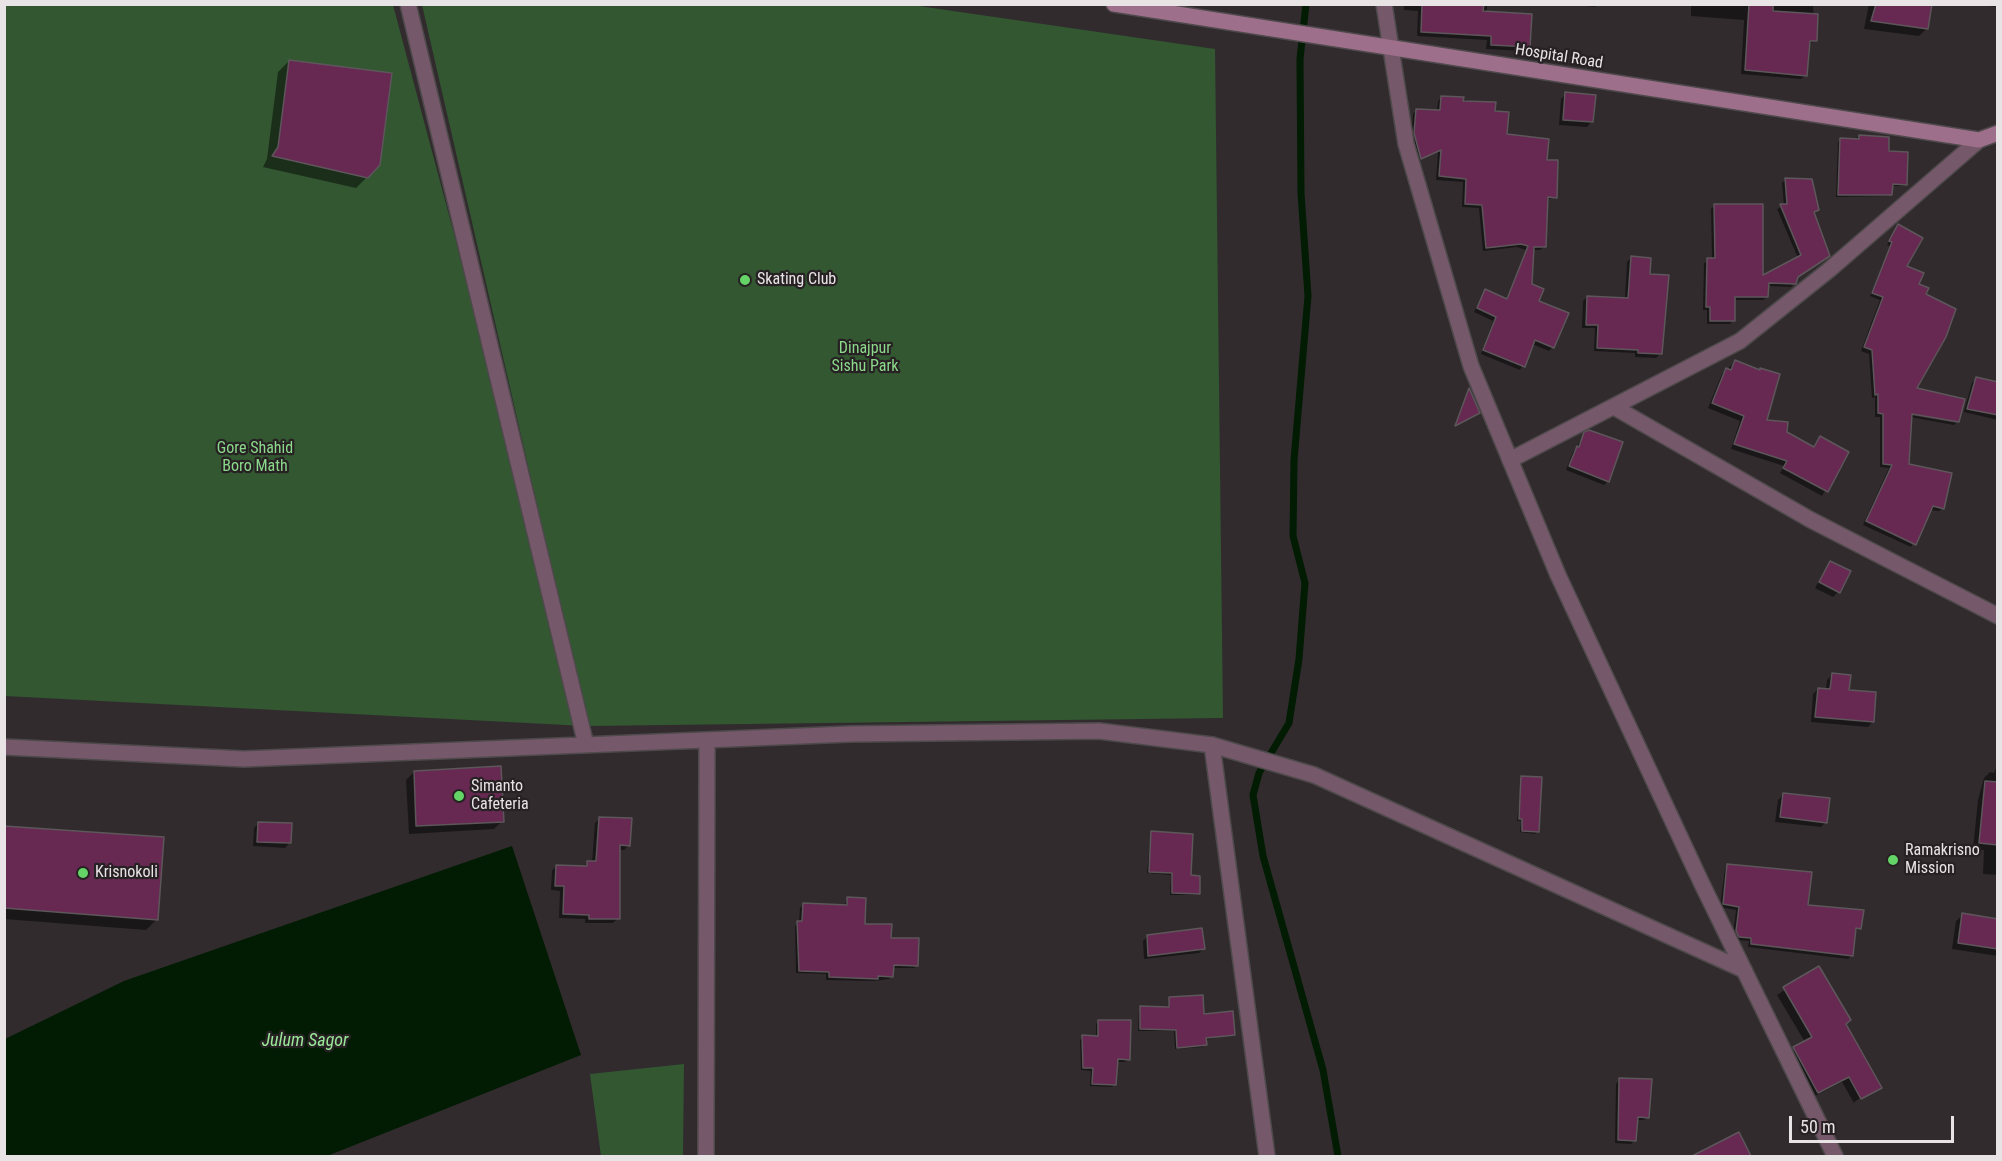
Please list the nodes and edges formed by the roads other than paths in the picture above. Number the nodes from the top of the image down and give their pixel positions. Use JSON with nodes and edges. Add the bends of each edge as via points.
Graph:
{"nodes":[{"id":1,"x":408,"y":4,"type":"edge"},
{"id":2,"x":1114,"y":4,"type":"edge"},
{"id":3,"x":1384,"y":4,"type":"edge"},
{"id":4,"x":1391,"y":49,"type":"junction"},
{"id":5,"x":1998,"y":133,"type":"edge"},
{"id":6,"x":1979,"y":140,"type":"junction"},
{"id":7,"x":1614,"y":407,"type":"junction"},
{"id":8,"x":1510,"y":460,"type":"junction"},
{"id":9,"x":1998,"y":616,"type":"edge"},
{"id":10,"x":707,"y":740,"type":"junction"},
{"id":11,"x":586,"y":745,"type":"junction"},
{"id":12,"x":1212,"y":745,"type":"junction"},
{"id":13,"x":4,"y":747,"type":"edge"},
{"id":14,"x":1744,"y":970,"type":"junction"},
{"id":15,"x":706,"y":1156,"type":"edge"},
{"id":16,"x":1267,"y":1156,"type":"edge"},
{"id":17,"x":1835,"y":1156,"type":"edge"}],
"edges":[{"from":1,"to":11,"type":"street"},
{"from":2,"to":4,"type":"main road","name":"Hospital Road"},
{"from":3,"to":4,"type":"street"},
{"from":4,"to":6,"type":"main road","name":"Hospital Road"},
{"from":4,"to":8,"type":"street","via":[[1409,155],[1471,366]]},
{"from":5,"to":6,"type":"main road","name":"Hospital Road"},
{"from":6,"to":7,"type":"street","via":[[1740,341]]},
{"from":7,"to":8,"type":"street"},
{"from":7,"to":9,"type":"street","via":[[1812,520]]},
{"from":8,"to":14,"type":"street","via":[[1558,575]]},
{"from":10,"to":11,"type":"street"},
{"from":10,"to":12,"type":"street","via":[[1098,731]]},
{"from":10,"to":15,"type":"street"},
{"from":11,"to":13,"type":"street","via":[[244,759]]},
{"from":12,"to":14,"type":"street","via":[[1314,776]]},
{"from":12,"to":16,"type":"street"},
{"from":14,"to":17,"type":"street"}]}
